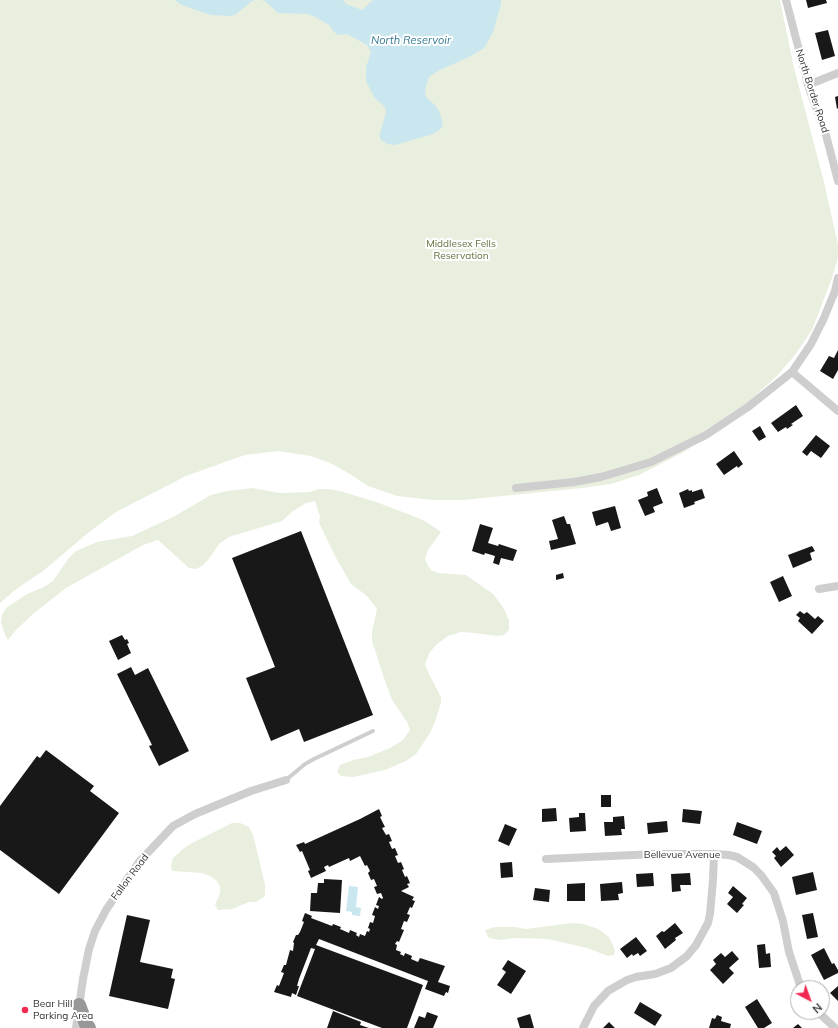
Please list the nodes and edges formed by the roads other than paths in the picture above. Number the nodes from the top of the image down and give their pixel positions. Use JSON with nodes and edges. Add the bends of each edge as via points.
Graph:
{"nodes":[{"id":1,"x":786,"y":0,"type":"edge"},
{"id":2,"x":838,"y":74,"type":"edge"},
{"id":3,"x":808,"y":86,"type":"junction"},
{"id":4,"x":838,"y":181,"type":"edge"},
{"id":5,"x":838,"y":278,"type":"edge"},
{"id":6,"x":792,"y":372,"type":"junction"},
{"id":7,"x":838,"y":411,"type":"edge"},
{"id":8,"x":516,"y":488,"type":"dead end"},
{"id":9,"x":838,"y":586,"type":"edge"},
{"id":10,"x":820,"y":589,"type":"dead end"},
{"id":11,"x":373,"y":731,"type":"dead end"},
{"id":12,"x":286,"y":780,"type":"joint"},
{"id":13,"x":714,"y":854,"type":"junction"},
{"id":14,"x":546,"y":859,"type":"dead end"},
{"id":15,"x":798,"y":980,"type":"edge"},
{"id":16,"x":79,"y":1005,"type":"junction"},
{"id":17,"x":826,"y":1020,"type":"edge"},
{"id":18,"x":76,"y":1028,"type":"edge"},
{"id":19,"x":89,"y":1028,"type":"edge"},
{"id":20,"x":583,"y":1028,"type":"edge"},
{"id":21,"x":835,"y":1028,"type":"edge"}],
"edges":[{"from":1,"to":3,"type":"street","name":"North Border Road"},
{"from":2,"to":3,"type":"street"},
{"from":3,"to":4,"type":"street","name":"North Border Road","via":[[826,135]]},
{"from":5,"to":6,"type":"street","via":[[824,318],[811,344]]},
{"from":6,"to":7,"type":"street"},
{"from":6,"to":8,"type":"street","via":[[748,407],[706,435],[651,462],[601,477]]},
{"from":9,"to":10,"type":"street"},
{"from":11,"to":12,"type":"lane","via":[[305,764]]},
{"from":12,"to":16,"type":"street","name":"Fallon Road","via":[[251,791],[173,826],[139,862],[106,910],[95,931],[89,949]]},
{"from":13,"to":14,"type":"street","name":"Bellevue Avenue"},
{"from":13,"to":15,"type":"street","name":"Bellevue Avenue","via":[[729,855],[744,861],[761,875],[771,888],[779,906],[788,952]]},
{"from":13,"to":20,"type":"street","via":[[710,914],[705,931],[696,945],[687,956],[671,968],[636,977],[616,986],[601,997]]},
{"from":16,"to":18,"type":"street","name":"Fallon Road"},
{"from":16,"to":19,"type":"highway"},
{"from":17,"to":21,"type":"street"}]}
